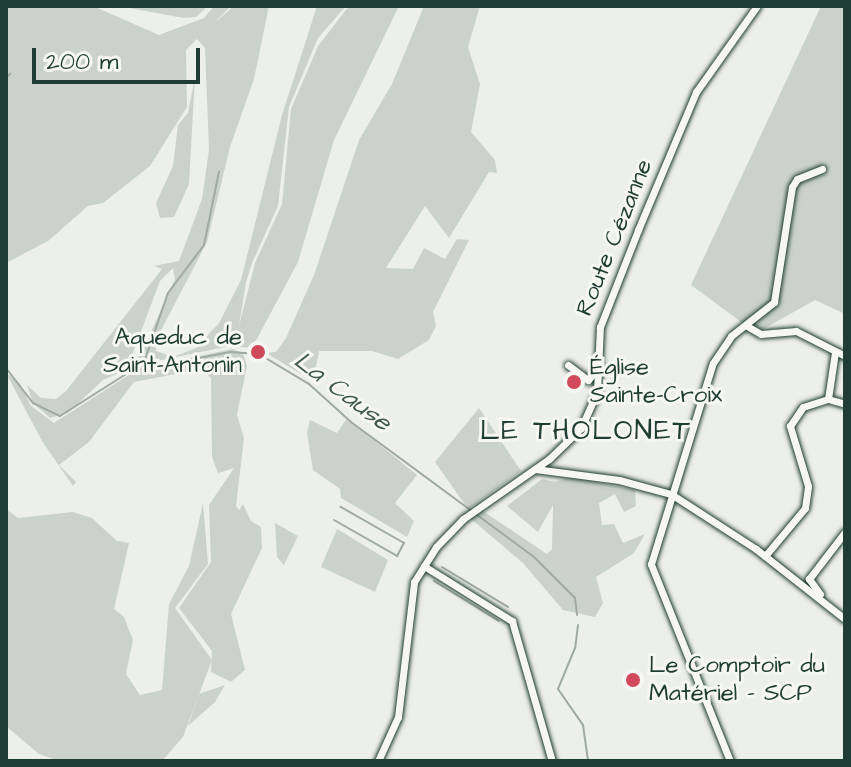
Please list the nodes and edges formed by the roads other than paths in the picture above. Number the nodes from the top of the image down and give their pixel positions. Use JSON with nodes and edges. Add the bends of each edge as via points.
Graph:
{"nodes":[{"id":1,"x":757,"y":6,"type":"edge"},
{"id":2,"x":822,"y":169,"type":"dead end"},
{"id":3,"x":747,"y":326,"type":"junction"},
{"id":4,"x":835,"y":352,"type":"junction"},
{"id":5,"x":845,"y":356,"type":"edge"},
{"id":6,"x":568,"y":365,"type":"dead end"},
{"id":7,"x":600,"y":366,"type":"junction"},
{"id":8,"x":828,"y":399,"type":"junction"},
{"id":9,"x":845,"y":404,"type":"edge"},
{"id":10,"x":535,"y":469,"type":"junction"},
{"id":11,"x":671,"y":494,"type":"junction"},
{"id":12,"x":845,"y":532,"type":"edge"},
{"id":13,"x":765,"y":556,"type":"junction"},
{"id":14,"x":424,"y":566,"type":"junction"},
{"id":15,"x":819,"y":599,"type":"junction"},
{"id":16,"x":845,"y":619,"type":"edge"},
{"id":17,"x":378,"y":761,"type":"edge"},
{"id":18,"x":552,"y":761,"type":"edge"},
{"id":19,"x":730,"y":761,"type":"edge"}],
"edges":[{"from":1,"to":7,"type":"street","name":"Route Cézanne","via":[[696,92],[602,322]]},
{"from":2,"to":3,"type":"street","via":[[794,184],[777,296]]},
{"from":3,"to":4,"type":"street","via":[[761,334],[796,331]]},
{"from":3,"to":11,"type":"street","via":[[727,341],[713,363]]},
{"from":4,"to":5,"type":"street"},
{"from":4,"to":8,"type":"street"},
{"from":6,"to":7,"type":"street","via":[[588,380]]},
{"from":7,"to":10,"type":"street","name":"Route Cézanne","via":[[597,392],[581,428]]},
{"from":8,"to":9,"type":"street"},
{"from":8,"to":13,"type":"street","via":[[803,407],[791,421],[808,498]]},
{"from":10,"to":11,"type":"street","via":[[619,480]]},
{"from":10,"to":14,"type":"street","name":"Route Cézanne","via":[[469,514]]},
{"from":11,"to":13,"type":"street"},
{"from":11,"to":19,"type":"street","via":[[651,571]]},
{"from":12,"to":15,"type":"street","via":[[809,579]]},
{"from":13,"to":15,"type":"street"},
{"from":14,"to":17,"type":"street","name":"Route Cézanne","via":[[410,593],[396,723]]},
{"from":14,"to":18,"type":"street","via":[[512,621]]},
{"from":15,"to":16,"type":"street"}]}
